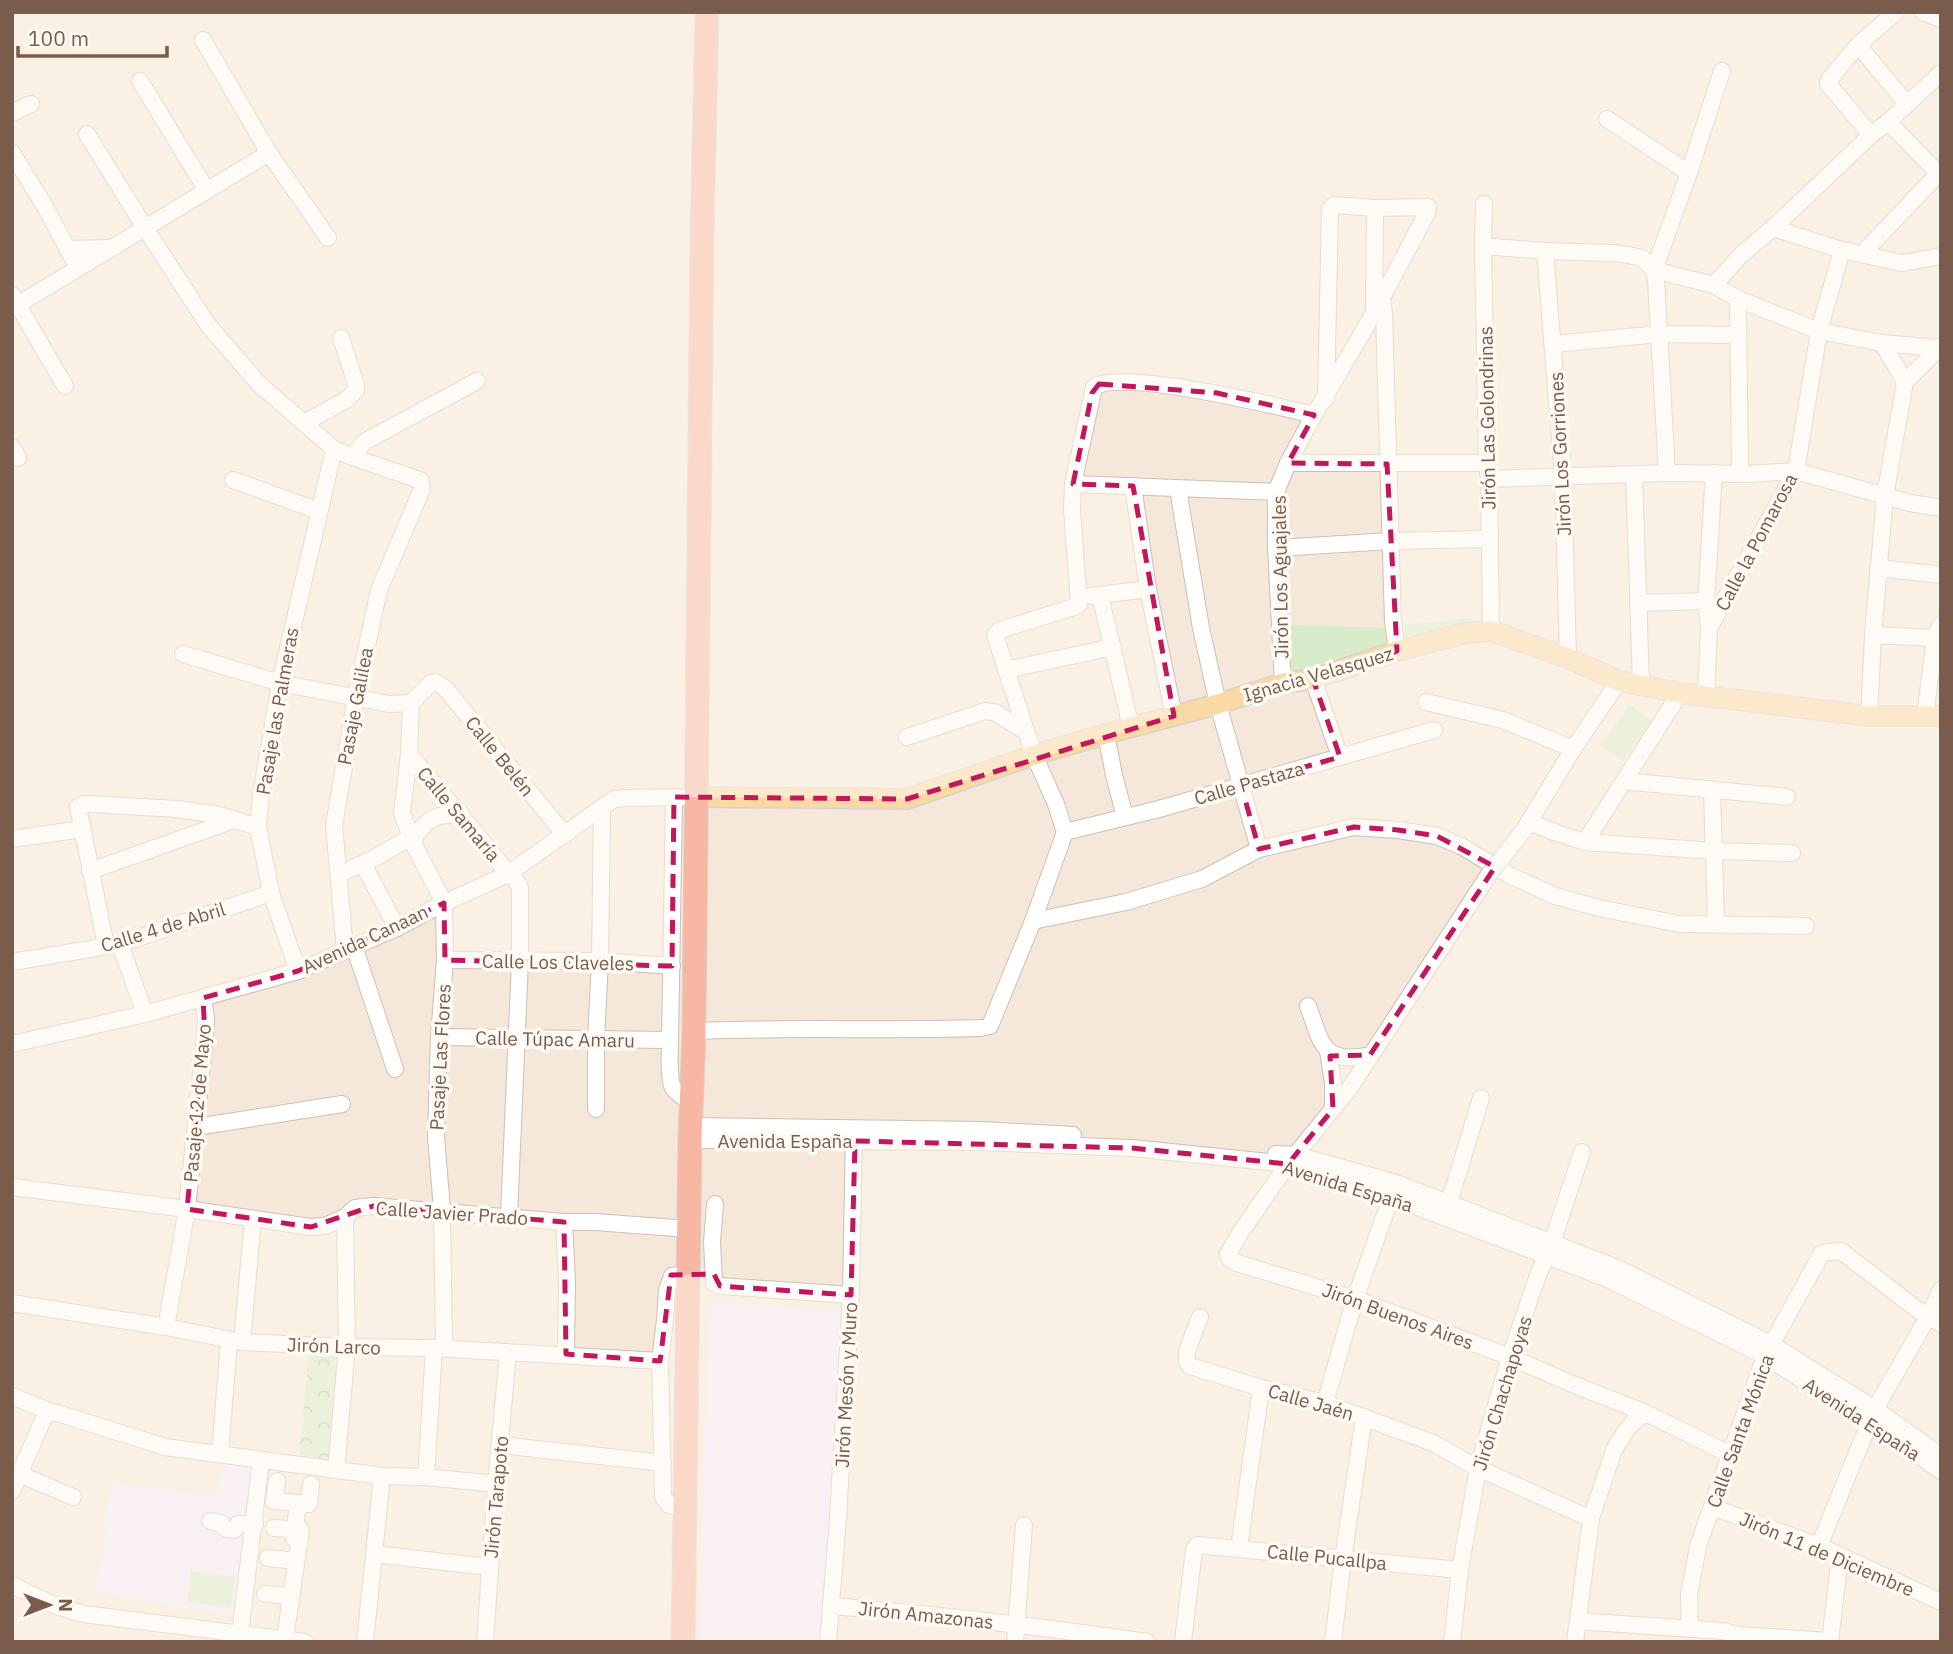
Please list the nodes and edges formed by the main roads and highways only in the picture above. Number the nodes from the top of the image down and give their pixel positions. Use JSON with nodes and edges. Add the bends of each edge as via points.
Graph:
{"nodes":[{"id":1,"x":707,"y":12,"type":"edge"},
{"id":2,"x":1933,"y":716,"type":"edge"},
{"id":3,"x":686,"y":797,"type":"junction"},
{"id":4,"x":683,"y":1642,"type":"edge"}],
"edges":[{"from":1,"to":3,"type":"highway"},
{"from":2,"to":3,"type":"main road","name":"Ignacia Velasquez","via":[[1868,716],[1681,693],[1619,681],[1491,631],[1466,633],[1313,679],[1283,683],[1034,755],[906,799]]},
{"from":3,"to":4,"type":"highway","via":[[696,1237],[688,1274]]}]}
